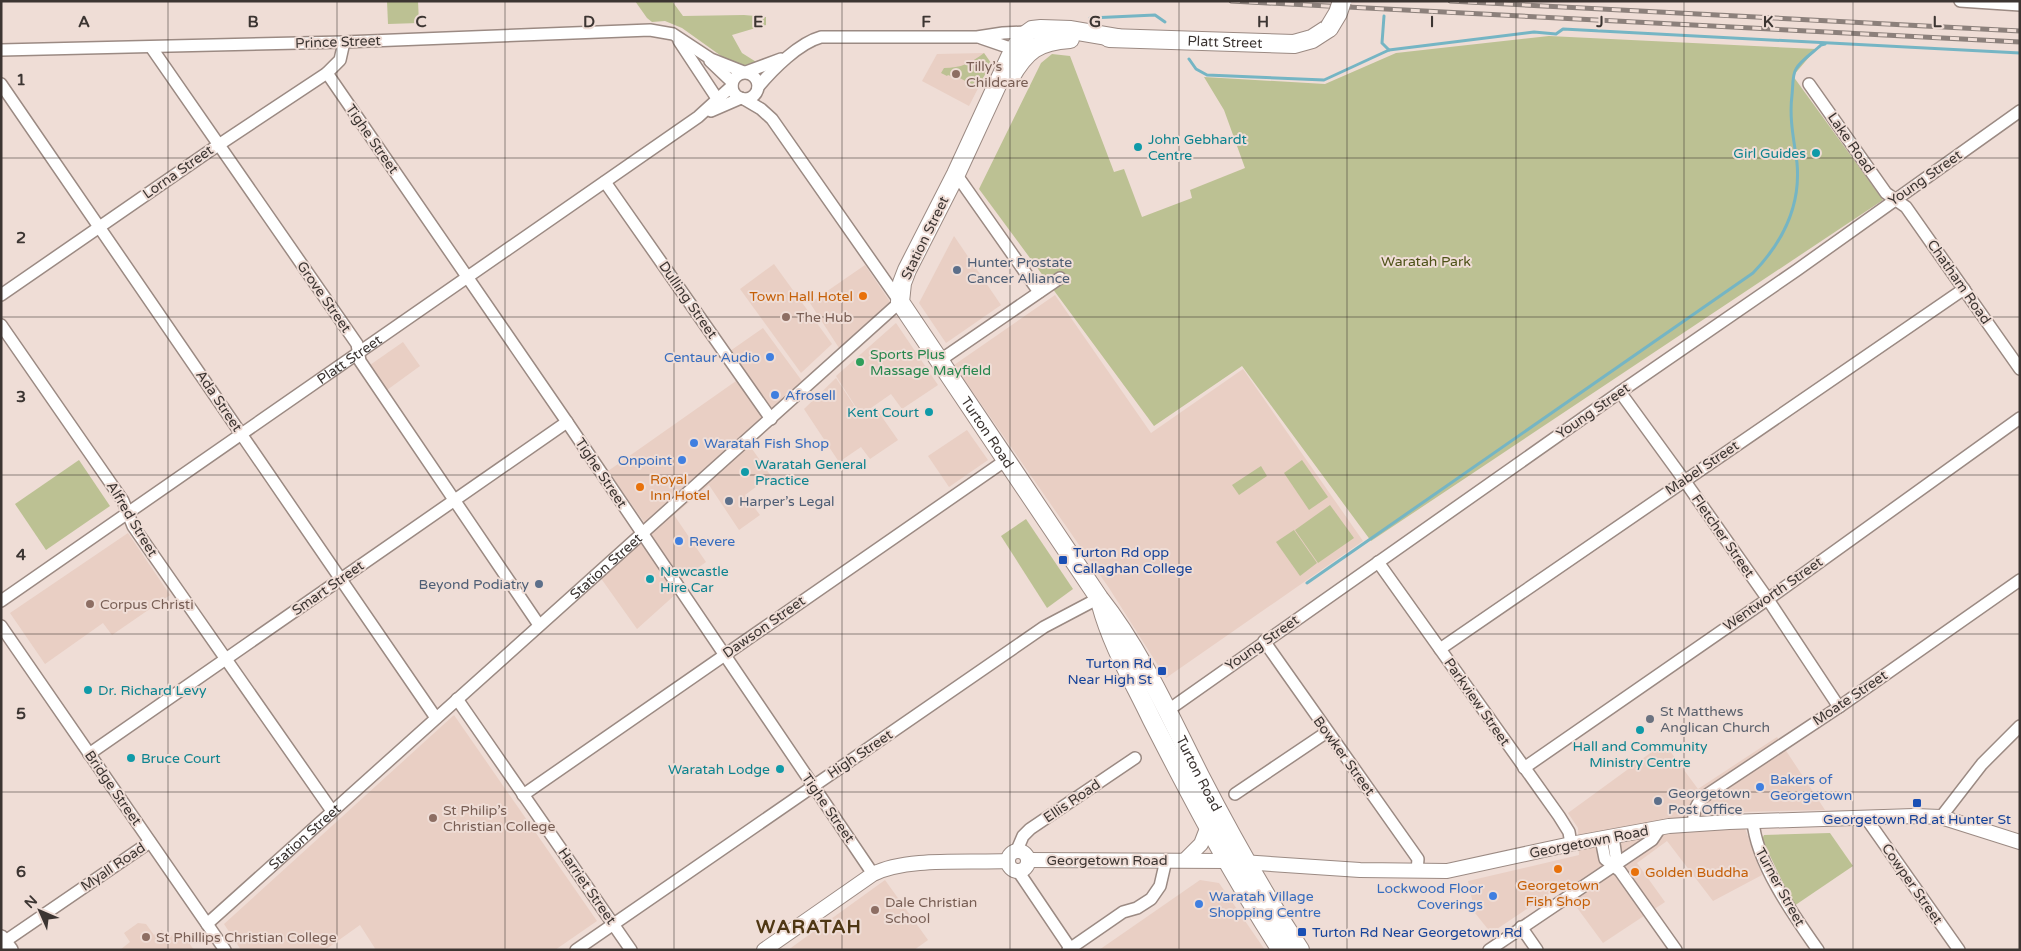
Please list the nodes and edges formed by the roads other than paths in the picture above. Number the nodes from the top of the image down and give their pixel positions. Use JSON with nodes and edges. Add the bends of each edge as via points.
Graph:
{"nodes":[{"id":1,"x":1342,"y":1,"type":"edge"},
{"id":2,"x":1960,"y":1,"type":"edge"},
{"id":3,"x":2020,"y":5,"type":"edge"},
{"id":4,"x":1026,"y":32,"type":"junction"},
{"id":5,"x":674,"y":35,"type":"junction"},
{"id":6,"x":1059,"y":36,"type":"junction"},
{"id":7,"x":977,"y":37,"type":"junction"},
{"id":8,"x":344,"y":42,"type":"junction"},
{"id":9,"x":151,"y":47,"type":"junction"},
{"id":10,"x":1013,"y":49,"type":"junction"},
{"id":11,"x":1,"y":50,"type":"edge"},
{"id":12,"x":792,"y":54,"type":"junction"},
{"id":13,"x":705,"y":55,"type":"junction"},
{"id":14,"x":745,"y":72,"type":"junction"},
{"id":15,"x":327,"y":73,"type":"junction"},
{"id":16,"x":1,"y":84,"type":"edge"},
{"id":17,"x":732,"y":84,"type":"junction"},
{"id":18,"x":1810,"y":84,"type":"dead end"},
{"id":19,"x":758,"y":87,"type":"junction"},
{"id":20,"x":743,"y":98,"type":"junction"},
{"id":21,"x":718,"y":100,"type":"junction"},
{"id":22,"x":2020,"y":111,"type":"edge"},
{"id":23,"x":698,"y":117,"type":"junction"},
{"id":24,"x":772,"y":119,"type":"junction"},
{"id":25,"x":219,"y":144,"type":"junction"},
{"id":26,"x":956,"y":174,"type":"junction"},
{"id":27,"x":605,"y":182,"type":"junction"},
{"id":28,"x":1895,"y":200,"type":"junction"},
{"id":29,"x":100,"y":226,"type":"junction"},
{"id":30,"x":468,"y":278,"type":"junction"},
{"id":31,"x":1060,"y":278,"type":"dead end"},
{"id":32,"x":1964,"y":289,"type":"junction"},
{"id":33,"x":1039,"y":292,"type":"junction"},
{"id":34,"x":1,"y":295,"type":"edge"},
{"id":35,"x":900,"y":302,"type":"junction"},
{"id":36,"x":1,"y":325,"type":"edge"},
{"id":37,"x":358,"y":353,"type":"junction"},
{"id":38,"x":939,"y":361,"type":"junction"},
{"id":39,"x":2020,"y":369,"type":"edge"},
{"id":40,"x":1620,"y":392,"type":"junction"},
{"id":41,"x":771,"y":418,"type":"junction"},
{"id":42,"x":2020,"y":418,"type":"edge"},
{"id":43,"x":567,"y":422,"type":"junction"},
{"id":44,"x":242,"y":434,"type":"junction"},
{"id":45,"x":1006,"y":460,"type":"junction"},
{"id":46,"x":1684,"y":480,"type":"junction"},
{"id":47,"x":454,"y":500,"type":"junction"},
{"id":48,"x":128,"y":512,"type":"junction"},
{"id":49,"x":642,"y":534,"type":"junction"},
{"id":50,"x":1378,"y":562,"type":"junction"},
{"id":51,"x":342,"y":579,"type":"junction"},
{"id":52,"x":2020,"y":580,"type":"edge"},
{"id":53,"x":1099,"y":598,"type":"junction"},
{"id":54,"x":1767,"y":598,"type":"junction"},
{"id":55,"x":1,"y":602,"type":"edge"},
{"id":56,"x":539,"y":625,"type":"junction"},
{"id":57,"x":1,"y":626,"type":"edge"},
{"id":58,"x":1264,"y":641,"type":"junction"},
{"id":59,"x":1440,"y":649,"type":"junction"},
{"id":60,"x":723,"y":655,"type":"junction"},
{"id":61,"x":225,"y":659,"type":"junction"},
{"id":62,"x":457,"y":699,"type":"junction"},
{"id":63,"x":1839,"y":707,"type":"junction"},
{"id":64,"x":1167,"y":711,"type":"junction"},
{"id":65,"x":436,"y":718,"type":"junction"},
{"id":66,"x":2020,"y":726,"type":"edge"},
{"id":67,"x":1327,"y":732,"type":"junction"},
{"id":68,"x":90,"y":754,"type":"junction"},
{"id":69,"x":1135,"y":758,"type":"dead end"},
{"id":70,"x":1524,"y":768,"type":"junction"},
{"id":71,"x":812,"y":787,"type":"junction"},
{"id":72,"x":1235,"y":794,"type":"dead end"},
{"id":73,"x":523,"y":795,"type":"junction"},
{"id":74,"x":332,"y":811,"type":"junction"},
{"id":75,"x":1941,"y":817,"type":"junction"},
{"id":76,"x":1866,"y":818,"type":"junction"},
{"id":77,"x":1753,"y":821,"type":"junction"},
{"id":78,"x":1694,"y":824,"type":"junction"},
{"id":79,"x":1208,"y":826,"type":"junction"},
{"id":80,"x":1660,"y":828,"type":"junction"},
{"id":81,"x":1607,"y":838,"type":"junction"},
{"id":82,"x":150,"y":842,"type":"junction"},
{"id":83,"x":2020,"y":842,"type":"edge"},
{"id":84,"x":1571,"y":844,"type":"junction"},
{"id":85,"x":1017,"y":850,"type":"junction"},
{"id":86,"x":1028,"y":860,"type":"junction"},
{"id":87,"x":1166,"y":860,"type":"junction"},
{"id":88,"x":1185,"y":860,"type":"junction"},
{"id":89,"x":1007,"y":861,"type":"junction"},
{"id":90,"x":1227,"y":861,"type":"junction"},
{"id":91,"x":1246,"y":863,"type":"junction"},
{"id":92,"x":1614,"y":865,"type":"junction"},
{"id":93,"x":1018,"y":871,"type":"junction"},
{"id":94,"x":1417,"y":872,"type":"junction"},
{"id":95,"x":873,"y":874,"type":"junction"},
{"id":96,"x":207,"y":924,"type":"junction"},
{"id":97,"x":613,"y":924,"type":"junction"},
{"id":98,"x":1521,"y":927,"type":"junction"},
{"id":99,"x":4,"y":943,"type":"edge"},
{"id":100,"x":1069,"y":949,"type":"edge"},
{"id":101,"x":224,"y":950,"type":"edge"},
{"id":102,"x":576,"y":950,"type":"edge"},
{"id":103,"x":631,"y":950,"type":"edge"},
{"id":104,"x":764,"y":950,"type":"edge"},
{"id":105,"x":1281,"y":950,"type":"edge"},
{"id":106,"x":1300,"y":950,"type":"edge"},
{"id":107,"x":1488,"y":950,"type":"edge"},
{"id":108,"x":1537,"y":950,"type":"edge"},
{"id":109,"x":1676,"y":950,"type":"edge"},
{"id":110,"x":1818,"y":950,"type":"edge"},
{"id":111,"x":1959,"y":950,"type":"edge"}],
"edges":[{"from":1,"to":6,"type":"main road","name":"Platt Street","bridge":true,"via":[[1328,28],[1312,39],[1294,44]]},
{"from":2,"to":3,"type":"street"},
{"from":4,"to":6,"type":"main road","via":[[1036,29]]},
{"from":4,"to":7,"type":"street"},
{"from":4,"to":10,"type":"main road","name":"Station Street"},
{"from":5,"to":8,"type":"street","name":"Prince Street","via":[[650,30]]},
{"from":5,"to":13,"type":"street","name":"Prince Street"},
{"from":5,"to":21,"type":"street"},
{"from":6,"to":10,"type":"main road","via":[[1035,40],[1020,49]]},
{"from":6,"to":26,"type":"main road","name":"Station Street","via":[[1038,46],[1019,62]]},
{"from":7,"to":10,"type":"street"},
{"from":7,"to":12,"type":"street","via":[[825,36],[812,40]]},
{"from":8,"to":9,"type":"street","name":"Prince Street"},
{"from":8,"to":15,"type":"street","name":"Lorna Street","via":[[340,60]]},
{"from":9,"to":11,"type":"street","name":"Prince Street"},
{"from":9,"to":25,"type":"street","name":"Grove Street"},
{"from":10,"to":26,"type":"main road","name":"Station Street"},
{"from":12,"to":14,"type":"street"},
{"from":12,"to":19,"type":"street"},
{"from":13,"to":14,"type":"street","name":"Prince Street"},
{"from":13,"to":17,"type":"street","name":"Prince Street"},
{"from":14,"to":17,"type":"street","via":[[736,76]]},
{"from":14,"to":19,"type":"street","via":[[754,76]]},
{"from":15,"to":25,"type":"street","name":"Lorna Street"},
{"from":15,"to":30,"type":"street","name":"Tighe Street"},
{"from":16,"to":29,"type":"street","name":"Ada Street"},
{"from":17,"to":20,"type":"street","via":[[734,93]]},
{"from":17,"to":21,"type":"street","name":"Platt Street"},
{"from":18,"to":28,"type":"street","name":"Lake Road","via":[[1886,193]]},
{"from":19,"to":20,"type":"street","via":[[752,96]]},
{"from":19,"to":24,"type":"street","name":"Turton Road"},
{"from":20,"to":23,"type":"street","name":"Platt Street"},
{"from":20,"to":24,"type":"street","name":"Turton Road"},
{"from":21,"to":23,"type":"street","name":"Platt Street"},
{"from":22,"to":28,"type":"street","name":"Young Street"},
{"from":23,"to":27,"type":"street","name":"Platt Street"},
{"from":24,"to":35,"type":"street","name":"Turton Road"},
{"from":25,"to":29,"type":"street","name":"Lorna Street"},
{"from":25,"to":37,"type":"street","name":"Grove Street","via":[[357,344]]},
{"from":26,"to":33,"type":"street"},
{"from":26,"to":35,"type":"main road","name":"Station Street","via":[[903,279]]},
{"from":27,"to":30,"type":"street","name":"Platt Street"},
{"from":27,"to":41,"type":"street","name":"Dulling Street"},
{"from":28,"to":32,"type":"street","name":"Chatham Road","via":[[1906,207]]},
{"from":28,"to":40,"type":"street","name":"Young Street"},
{"from":29,"to":34,"type":"street","name":"Lorna Street"},
{"from":29,"to":44,"type":"street","name":"Ada Street"},
{"from":30,"to":37,"type":"street","name":"Platt Street"},
{"from":30,"to":43,"type":"street","name":"Tighe Street"},
{"from":31,"to":33,"type":"street"},
{"from":32,"to":39,"type":"street","name":"Chatham Road"},
{"from":32,"to":46,"type":"street","name":"Mabel Street"},
{"from":33,"to":38,"type":"street"},
{"from":35,"to":38,"type":"main road","name":"Turton Road"},
{"from":35,"to":41,"type":"street","name":"Station Street"},
{"from":36,"to":48,"type":"street","name":"Alfred Street"},
{"from":37,"to":44,"type":"street","name":"Platt Street"},
{"from":37,"to":47,"type":"street","name":"Grove Street","via":[[360,361]]},
{"from":38,"to":45,"type":"main road","name":"Turton Road"},
{"from":40,"to":46,"type":"street","name":"Fletcher Street"},
{"from":40,"to":50,"type":"street","name":"Young Street"},
{"from":41,"to":49,"type":"street","name":"Station Street"},
{"from":42,"to":54,"type":"street","name":"Wentworth Street"},
{"from":43,"to":47,"type":"street","name":"Smart Street"},
{"from":43,"to":49,"type":"street","name":"Tighe Street"},
{"from":44,"to":48,"type":"street","name":"Platt Street"},
{"from":44,"to":51,"type":"street","name":"Ada Street"},
{"from":45,"to":53,"type":"main road","name":"Turton Road"},
{"from":45,"to":60,"type":"street","name":"Dawson Street"},
{"from":46,"to":54,"type":"street","name":"Fletcher Street"},
{"from":46,"to":59,"type":"street","name":"Mabel Street"},
{"from":47,"to":51,"type":"street","name":"Smart Street"},
{"from":47,"to":56,"type":"street","name":"Grove Street"},
{"from":48,"to":55,"type":"street","name":"Platt Street"},
{"from":48,"to":61,"type":"street","name":"Alfred Street","via":[[130,521]]},
{"from":49,"to":56,"type":"street","name":"Station Street"},
{"from":49,"to":60,"type":"street","name":"Tighe Street"},
{"from":50,"to":58,"type":"street","name":"Young Street"},
{"from":50,"to":59,"type":"street","name":"Parkview Street"},
{"from":51,"to":61,"type":"street","name":"Smart Street"},
{"from":51,"to":65,"type":"street","name":"Ada Street"},
{"from":52,"to":63,"type":"street","name":"Moate Street"},
{"from":53,"to":64,"type":"main road","name":"Turton Road","via":[[1119,623]]},
{"from":53,"to":71,"type":"street","name":"High Street","via":[[1044,627]]},
{"from":53,"to":79,"type":"main road","name":"Turton Road","via":[[1107,630]]},
{"from":54,"to":63,"type":"street","name":"Fletcher Street"},
{"from":54,"to":70,"type":"street","name":"Wentworth Street"},
{"from":56,"to":62,"type":"street","name":"Station Street"},
{"from":57,"to":68,"type":"street","name":"Bridge Street"},
{"from":58,"to":64,"type":"street","name":"Young Street"},
{"from":58,"to":67,"type":"street","name":"Bowker Street"},
{"from":59,"to":70,"type":"street","name":"Parkview Street"},
{"from":60,"to":71,"type":"street","name":"Tighe Street"},
{"from":60,"to":73,"type":"street","name":"Dawson Street"},
{"from":61,"to":68,"type":"street","name":"Smart Street"},
{"from":61,"to":74,"type":"street","name":"Alfred Street"},
{"from":62,"to":65,"type":"street","name":"Station Street"},
{"from":62,"to":73,"type":"street","name":"Harriet Street"},
{"from":63,"to":78,"type":"street","name":"Moate Street","via":[[1702,798],[1696,806]]},
{"from":64,"to":91,"type":"main road","name":"Turton Road"},
{"from":65,"to":74,"type":"street","name":"Station Street"},
{"from":66,"to":75,"type":"street","via":[[1982,764]]},
{"from":67,"to":72,"type":"street"},
{"from":67,"to":94,"type":"street","name":"Bowker Street","via":[[1418,859]]},
{"from":68,"to":82,"type":"street","name":"Bridge Street"},
{"from":69,"to":85,"type":"street","name":"Ellis Road","via":[[1030,830],[1023,836]]},
{"from":70,"to":84,"type":"street","name":"Parkview Street","via":[[1569,832]]},
{"from":71,"to":95,"type":"street","name":"Tighe Street"},
{"from":71,"to":97,"type":"street","name":"High Street"},
{"from":73,"to":97,"type":"street","name":"Harriet Street"},
{"from":74,"to":96,"type":"street","name":"Station Street"},
{"from":75,"to":76,"type":"street","name":"Georgetown Road"},
{"from":75,"to":83,"type":"street","name":"Georgetown Road"},
{"from":76,"to":77,"type":"street","name":"Georgetown Road"},
{"from":76,"to":111,"type":"street","name":"Cowper Street"},
{"from":77,"to":78,"type":"street","name":"Georgetown Road"},
{"from":77,"to":110,"type":"street","name":"Turner Street","via":[[1754,837],[1763,861]]},
{"from":78,"to":80,"type":"street","name":"Georgetown Road"},
{"from":79,"to":88,"type":"street","name":"Georgetown Road","via":[[1201,844]]},
{"from":79,"to":90,"type":"main road","name":"Turton Road"},
{"from":80,"to":81,"type":"street","name":"Georgetown Road"},
{"from":80,"to":92,"type":"street","via":[[1652,840]]},
{"from":81,"to":84,"type":"street","name":"Georgetown Road"},
{"from":81,"to":92,"type":"street","via":[[1616,858]]},
{"from":82,"to":96,"type":"street","name":"Bridge Street"},
{"from":82,"to":99,"type":"street","name":"Myall Road"},
{"from":84,"to":94,"type":"street","name":"Georgetown Road","via":[[1447,871]]},
{"from":85,"to":86,"type":"street","via":[[1025,853]]},
{"from":85,"to":89,"type":"street","via":[[1009,854]]},
{"from":86,"to":87,"type":"street","name":"Georgetown Road"},
{"from":86,"to":93,"type":"street","via":[[1025,868]]},
{"from":87,"to":88,"type":"street","name":"Georgetown Road"},
{"from":87,"to":100,"type":"street","via":[[1160,886],[1150,899],[1123,912]]},
{"from":88,"to":90,"type":"street","name":"Georgetown Road"},
{"from":89,"to":93,"type":"street","via":[[1011,869]]},
{"from":89,"to":95,"type":"street","via":[[907,864]]},
{"from":90,"to":91,"type":"street","name":"Georgetown Road"},
{"from":90,"to":105,"type":"main road","name":"Turton Road"},
{"from":91,"to":94,"type":"street","name":"Georgetown Road"},
{"from":91,"to":106,"type":"main road","name":"Turton Road"},
{"from":92,"to":98,"type":"street"},
{"from":92,"to":109,"type":"street"},
{"from":93,"to":100,"type":"street"},
{"from":95,"to":104,"type":"street"},
{"from":96,"to":101,"type":"street","name":"Bridge Street"},
{"from":97,"to":102,"type":"street","name":"High Street"},
{"from":97,"to":103,"type":"street","name":"Harriet Street"},
{"from":98,"to":107,"type":"street"},
{"from":98,"to":108,"type":"street"}]}
